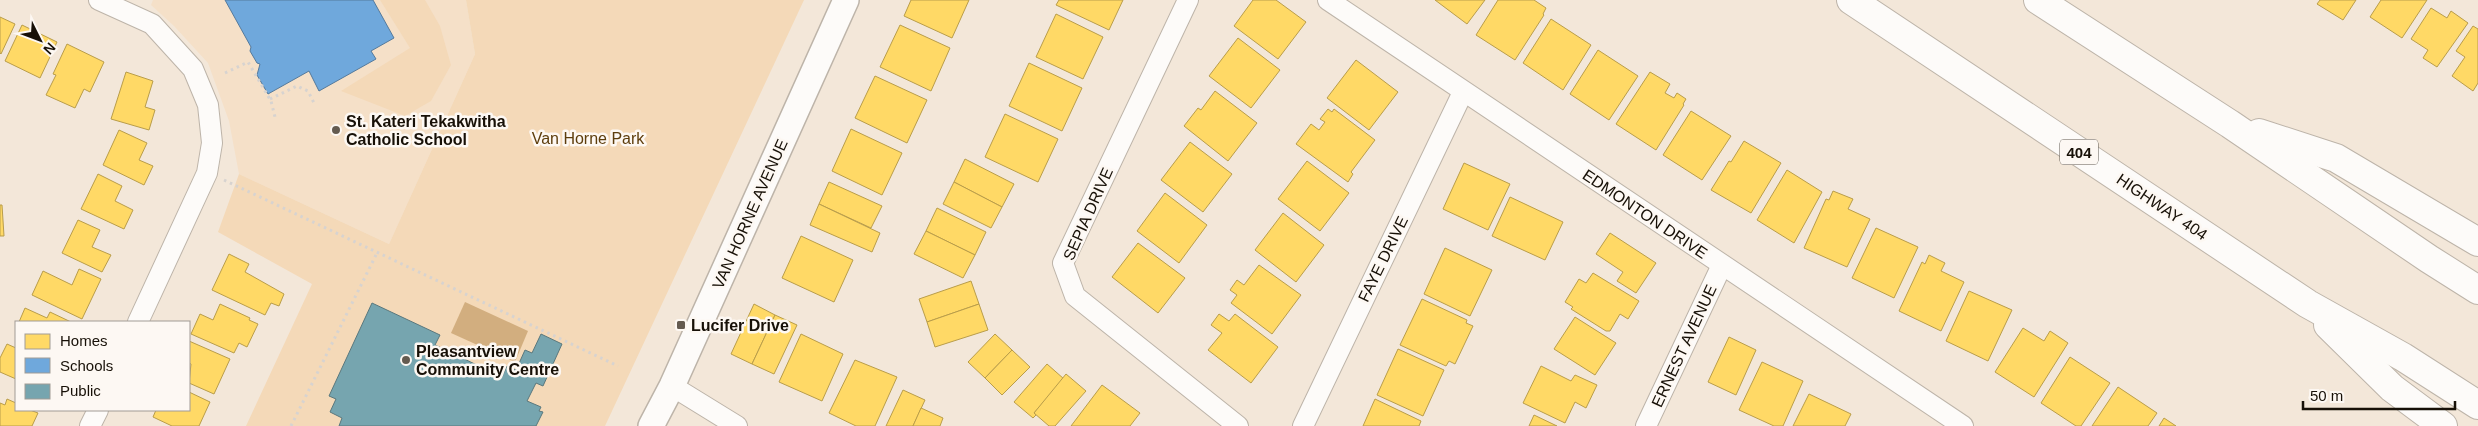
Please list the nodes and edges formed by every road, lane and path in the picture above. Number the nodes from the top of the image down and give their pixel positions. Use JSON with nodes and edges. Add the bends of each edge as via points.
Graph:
{"nodes":[{"id":1,"x":99,"y":0,"type":"edge"},
{"id":2,"x":846,"y":0,"type":"edge"},
{"id":3,"x":1188,"y":0,"type":"edge"},
{"id":4,"x":1328,"y":0,"type":"edge"},
{"id":5,"x":1851,"y":0,"type":"edge"},
{"id":6,"x":2038,"y":0,"type":"edge"},
{"id":7,"x":225,"y":73,"type":"dead end"},
{"id":8,"x":1463,"y":92,"type":"junction"},
{"id":9,"x":270,"y":99,"type":"junction"},
{"id":10,"x":314,"y":103,"type":"dead end"},
{"id":11,"x":274,"y":117,"type":"dead end"},
{"id":12,"x":2230,"y":124,"type":"junction"},
{"id":13,"x":208,"y":172,"type":"junction"},
{"id":14,"x":2478,"y":242,"type":"edge"},
{"id":15,"x":377,"y":253,"type":"junction"},
{"id":16,"x":1722,"y":266,"type":"junction"},
{"id":17,"x":2478,"y":290,"type":"edge"},
{"id":18,"x":2308,"y":304,"type":"junction"},
{"id":19,"x":138,"y":321,"type":"edge"},
{"id":20,"x":618,"y":366,"type":"dead end"},
{"id":21,"x":672,"y":386,"type":"junction"},
{"id":22,"x":2478,"y":405,"type":"edge"},
{"id":23,"x":98,"y":411,"type":"edge"},
{"id":24,"x":90,"y":426,"type":"edge"},
{"id":25,"x":291,"y":426,"type":"edge"},
{"id":26,"x":651,"y":426,"type":"edge"},
{"id":27,"x":737,"y":426,"type":"edge"},
{"id":28,"x":1238,"y":426,"type":"edge"},
{"id":29,"x":1303,"y":426,"type":"edge"},
{"id":30,"x":1646,"y":426,"type":"edge"},
{"id":31,"x":1963,"y":426,"type":"edge"},
{"id":32,"x":2443,"y":426,"type":"edge"}],
"edges":[{"from":1,"to":13,"type":"street","via":[[152,24],[193,69],[208,105],[212,143]]},
{"from":2,"to":21,"type":"street","name":"VAN HORNE AVENUE"},
{"from":3,"to":28,"type":"street","name":"SEPIA DRIVE","via":[[1063,263],[1076,296]]},
{"from":4,"to":8,"type":"street","name":"EDMONTON DRIVE"},
{"from":5,"to":18,"type":"highway","name":"HIGHWAY 404","number":"404"},
{"from":6,"to":12,"type":"highway"},
{"from":7,"to":9,"type":"path","via":[[248,62]]},
{"from":8,"to":16,"type":"street","name":"EDMONTON DRIVE"},
{"from":8,"to":29,"type":"street","name":"FAYE DRIVE"},
{"from":9,"to":10,"type":"path","via":[[297,86],[308,91]]},
{"from":9,"to":11,"type":"path"},
{"from":12,"to":14,"type":"highway","via":[[2336,158]]},
{"from":12,"to":17,"type":"highway"},
{"from":13,"to":15,"type":"path"},
{"from":13,"to":19,"type":"street"},
{"from":15,"to":20,"type":"path"},
{"from":15,"to":25,"type":"path"},
{"from":16,"to":30,"type":"street","name":"ERNEST AVENUE"},
{"from":16,"to":31,"type":"street","name":"EDMONTON DRIVE"},
{"from":18,"to":22,"type":"highway","name":"HIGHWAY 404","number":"404","via":[[2404,357]]},
{"from":18,"to":32,"type":"highway","via":[[2392,388]]},
{"from":21,"to":26,"type":"street","name":"VAN HORNE AVENUE"},
{"from":21,"to":27,"type":"street"},
{"from":23,"to":24,"type":"street"}]}
